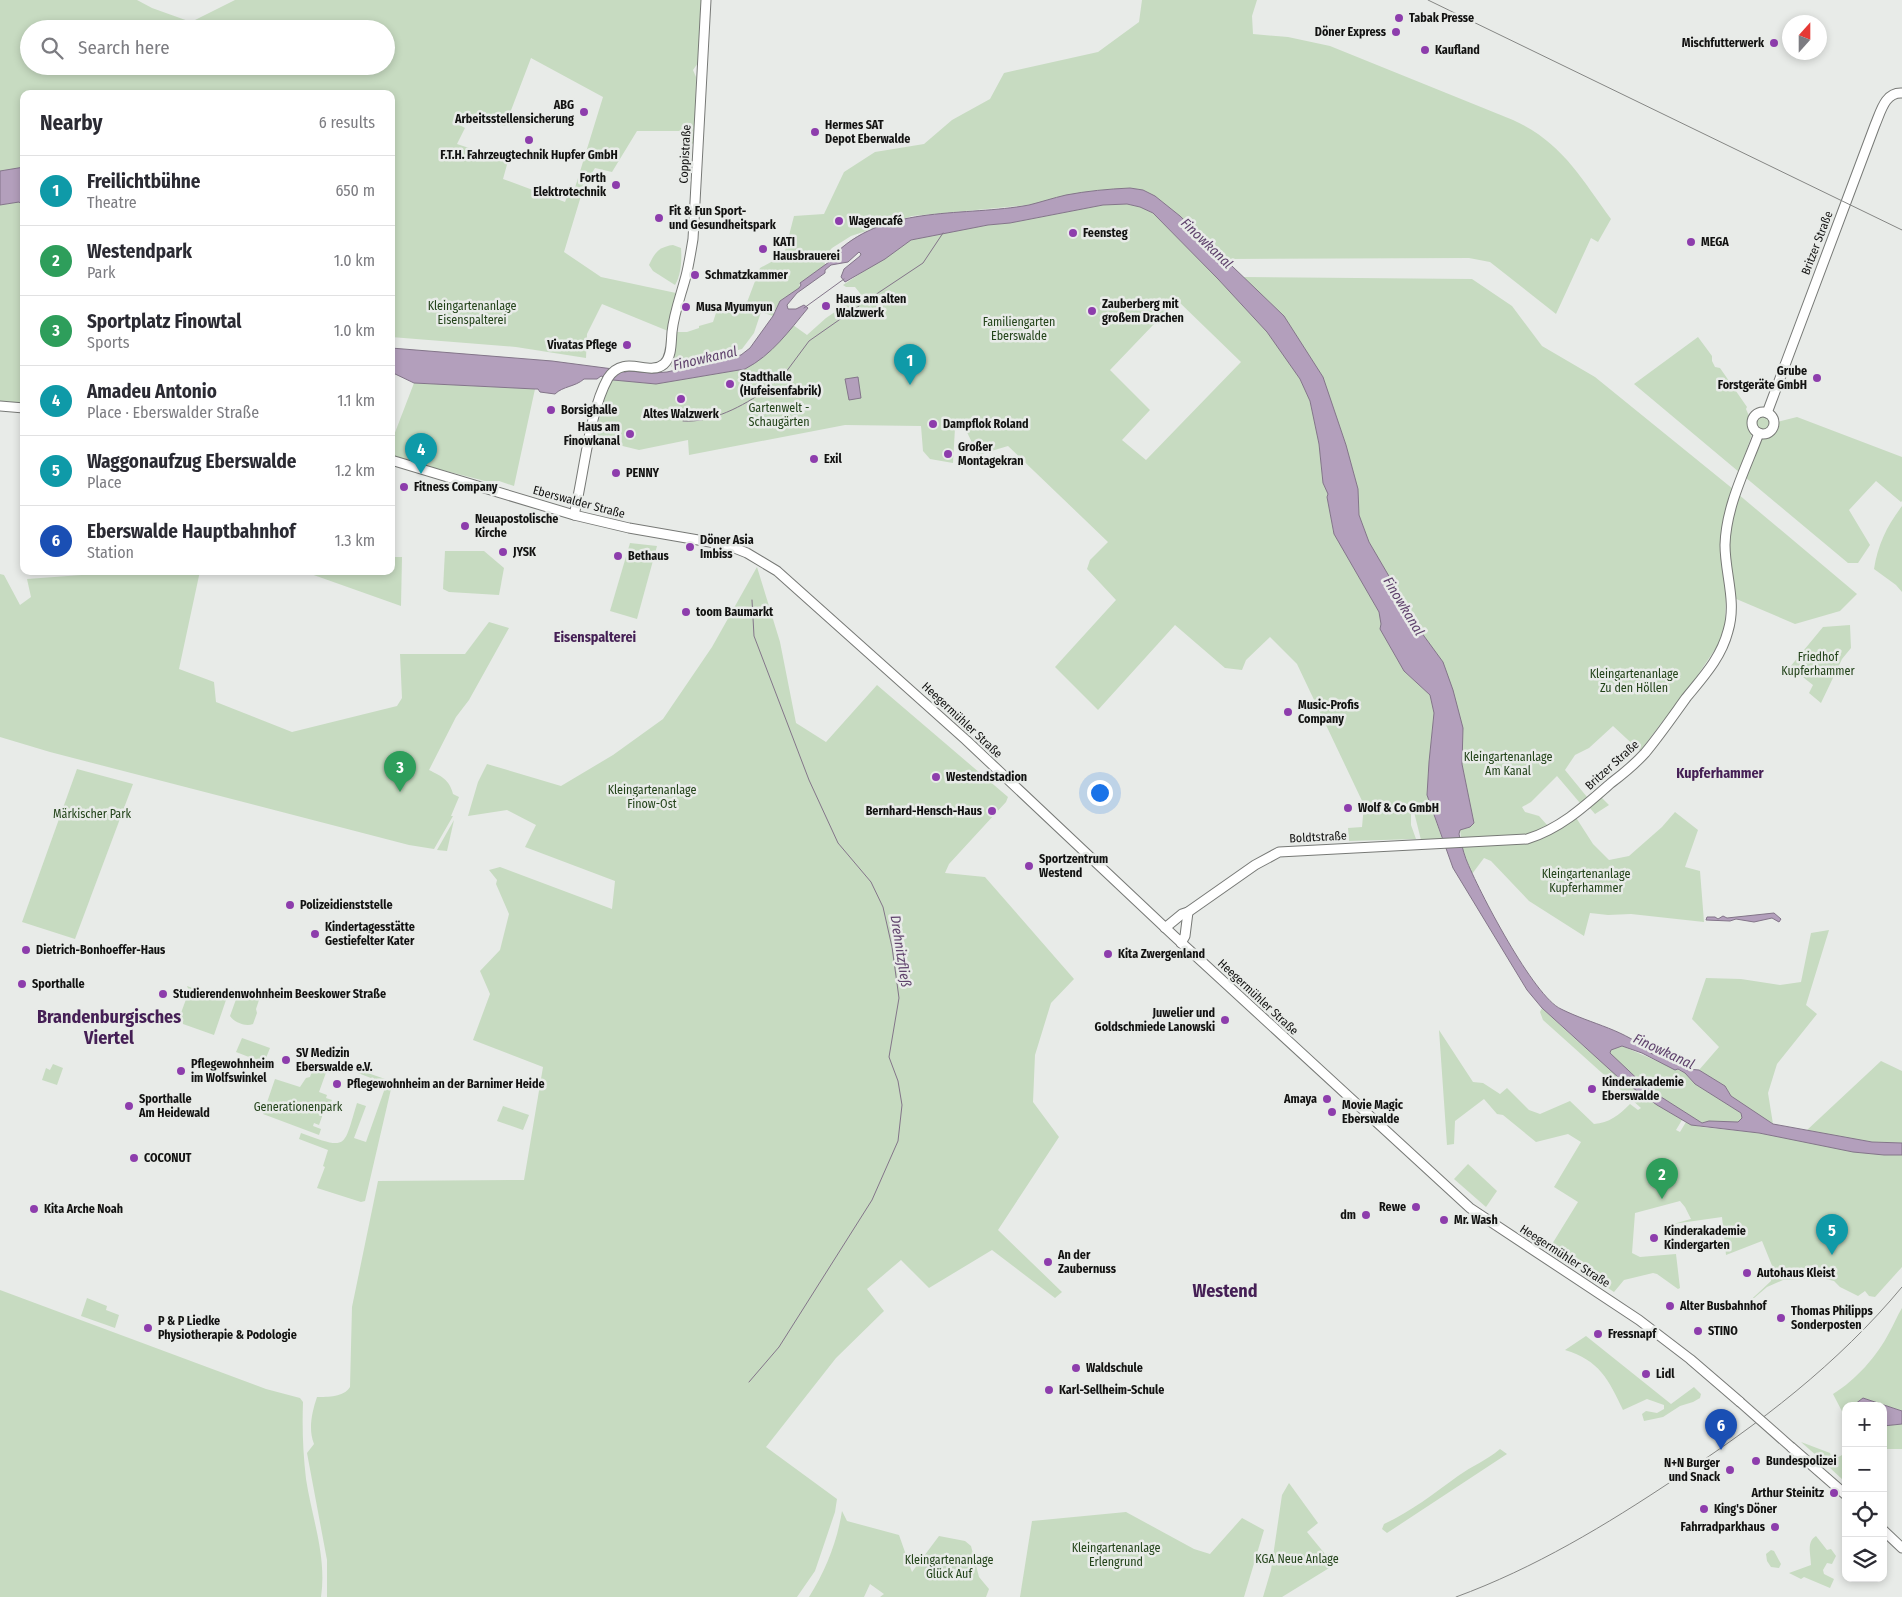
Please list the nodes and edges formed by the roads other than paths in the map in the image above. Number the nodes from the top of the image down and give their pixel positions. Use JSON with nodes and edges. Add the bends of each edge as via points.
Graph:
{"nodes":[{"id":1,"x":706,"y":0,"type":"edge"},
{"id":2,"x":1902,"y":93,"type":"edge"},
{"id":3,"x":0,"y":406,"type":"edge"},
{"id":4,"x":20,"y":408,"type":"edge"},
{"id":5,"x":1767,"y":413,"type":"junction"},
{"id":6,"x":1759,"y":433,"type":"junction"},
{"id":7,"x":395,"y":461,"type":"edge"},
{"id":8,"x":574,"y":515,"type":"junction"},
{"id":9,"x":761,"y":560,"type":"joint"},
{"id":10,"x":1437,"y":844,"type":"joint"},
{"id":11,"x":1188,"y":912,"type":"junction"},
{"id":12,"x":1165,"y":928,"type":"junction"},
{"id":13,"x":1180,"y":943,"type":"junction"},
{"id":14,"x":1843,"y":1492,"type":"edge"},
{"id":15,"x":1887,"y":1534,"type":"edge"},
{"id":16,"x":1902,"y":1548,"type":"edge"}],
"edges":[{"from":1,"to":8,"type":"main road","name":"Coppistraße","via":[[693,239],[673,324],[670,355],[663,366],[628,365],[610,376],[597,408]]},
{"from":2,"to":5,"type":"main road","name":"Britzer Straße","via":[[1886,99],[1875,124]]},
{"from":3,"to":4,"type":"main road"},
{"from":5,"to":6,"type":"main road","name":"Britzer Straße","via":[[1773,426],[1768,432]]},
{"from":5,"to":6,"type":"main road","name":"Britzer Straße","via":[[1759,413],[1753,419],[1754,429]]},
{"from":6,"to":10,"type":"main road","name":"Britzer Straße","via":[[1727,524],[1725,547],[1732,589],[1728,632],[1718,657],[1644,754],[1560,825],[1538,836]]},
{"from":7,"to":8,"type":"main road","name":"Eberswalder Straße"},
{"from":8,"to":9,"type":"main road","name":"Eberswalder Straße","via":[[629,528],[717,542]]},
{"from":9,"to":12,"type":"main road","name":"Heegermühler Straße","via":[[809,598],[912,691]]},
{"from":10,"to":11,"type":"main road","name":"Boldtstraße","via":[[1279,852]]},
{"from":11,"to":12,"type":"main road","name":"Boldtstraße"},
{"from":11,"to":13,"type":"main road","via":[[1185,936]]},
{"from":12,"to":13,"type":"main road","name":"Heegermühler Straße"},
{"from":13,"to":14,"type":"main road","name":"Heegermühler Straße","bridge":true,"via":[[1470,1208],[1639,1320],[1696,1364]]},
{"from":15,"to":16,"type":"main road"}]}
